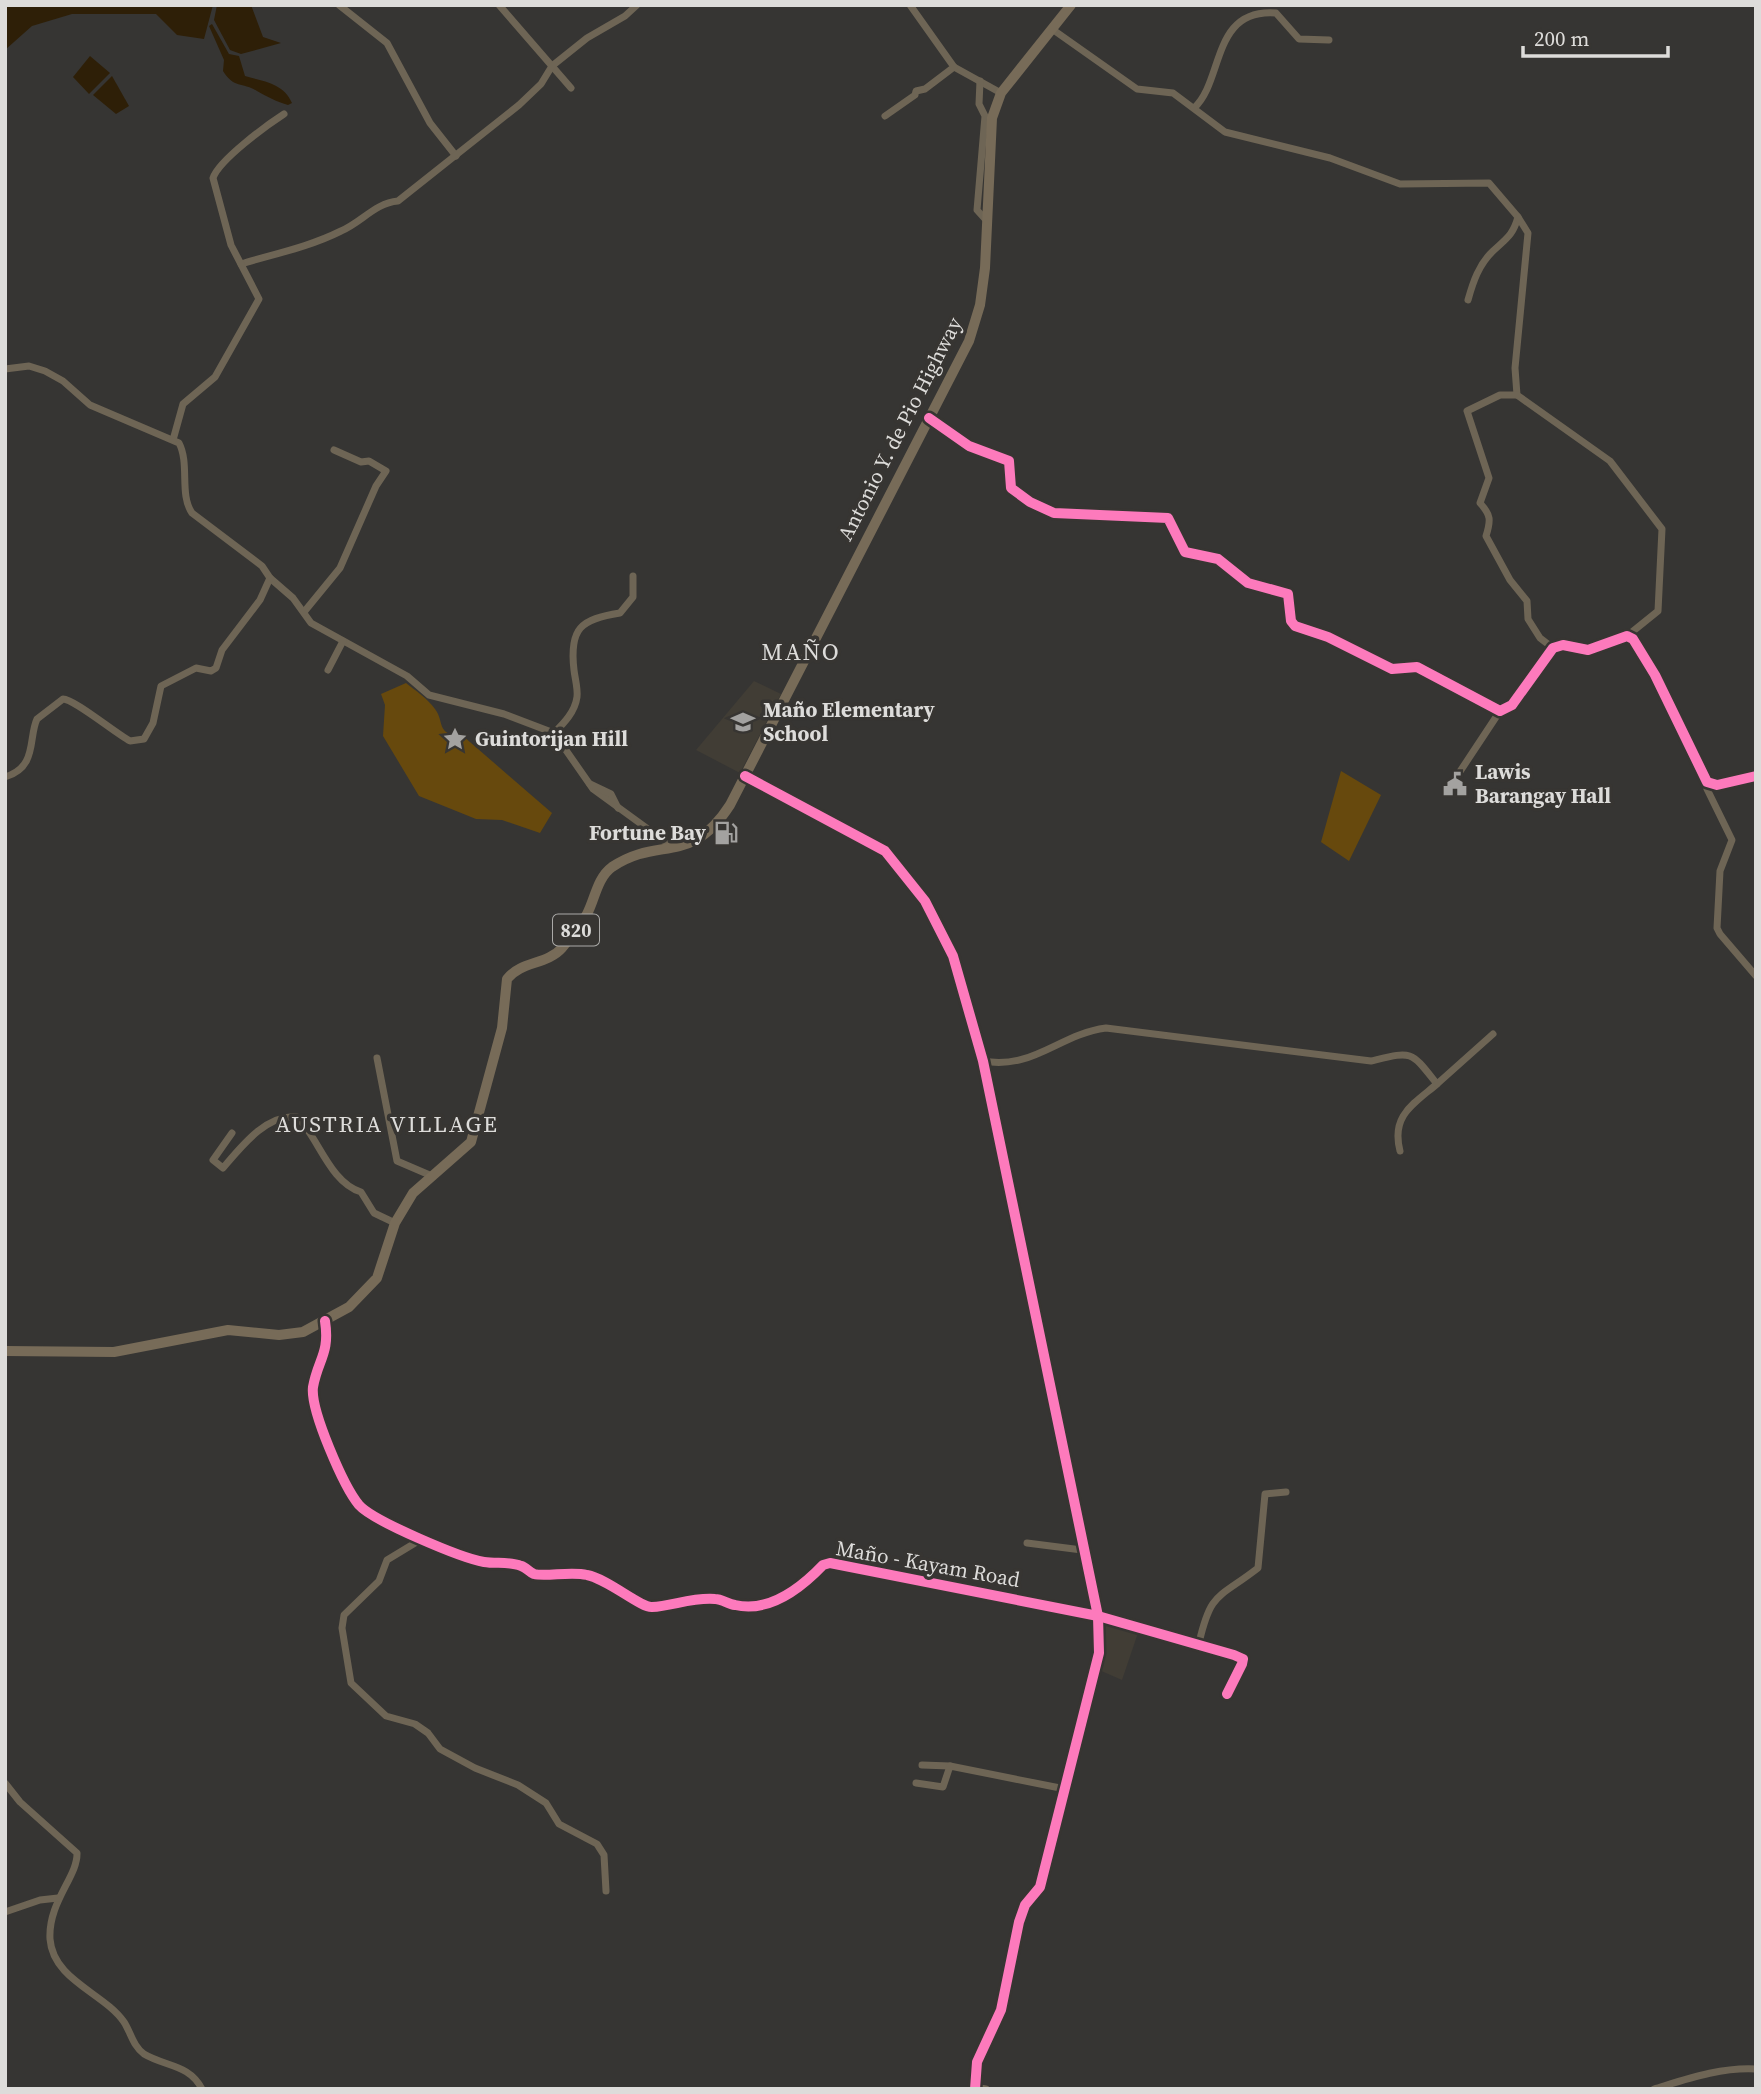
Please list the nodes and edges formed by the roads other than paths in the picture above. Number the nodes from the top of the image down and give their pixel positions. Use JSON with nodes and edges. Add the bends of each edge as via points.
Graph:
{"nodes":[{"id":1,"x":339,"y":5,"type":"edge"},
{"id":2,"x":499,"y":5,"type":"edge"},
{"id":3,"x":637,"y":5,"type":"edge"},
{"id":4,"x":910,"y":5,"type":"edge"},
{"id":5,"x":1071,"y":5,"type":"edge"},
{"id":6,"x":1052,"y":29,"type":"junction"},
{"id":7,"x":1329,"y":40,"type":"dead end"},
{"id":8,"x":552,"y":66,"type":"junction"},
{"id":9,"x":954,"y":67,"type":"junction"},
{"id":10,"x":980,"y":82,"type":"junction"},
{"id":11,"x":571,"y":88,"type":"dead end"},
{"id":12,"x":1001,"y":93,"type":"junction"},
{"id":13,"x":1194,"y":108,"type":"junction"},
{"id":14,"x":284,"y":114,"type":"dead end"},
{"id":15,"x":885,"y":116,"type":"dead end"},
{"id":16,"x":456,"y":156,"type":"junction"},
{"id":17,"x":1518,"y":217,"type":"junction"},
{"id":18,"x":986,"y":220,"type":"junction"},
{"id":19,"x":241,"y":264,"type":"junction"},
{"id":20,"x":1468,"y":300,"type":"dead end"},
{"id":21,"x":5,"y":369,"type":"edge"},
{"id":22,"x":1517,"y":394,"type":"junction"},
{"id":23,"x":929,"y":418,"type":"junction"},
{"id":24,"x":173,"y":440,"type":"junction"},
{"id":25,"x":334,"y":450,"type":"dead end"},
{"id":26,"x":633,"y":576,"type":"dead end"},
{"id":27,"x":270,"y":578,"type":"junction"},
{"id":28,"x":304,"y":612,"type":"junction"},
{"id":29,"x":1627,"y":636,"type":"junction"},
{"id":30,"x":343,"y":641,"type":"junction"},
{"id":31,"x":1553,"y":648,"type":"junction"},
{"id":32,"x":328,"y":670,"type":"dead end"},
{"id":33,"x":1500,"y":711,"type":"junction"},
{"id":34,"x":554,"y":733,"type":"junction"},
{"id":35,"x":745,"y":776,"type":"junction"},
{"id":36,"x":1457,"y":776,"type":"dead end"},
{"id":37,"x":1756,"y":776,"type":"edge"},
{"id":38,"x":5,"y":777,"type":"edge"},
{"id":39,"x":1714,"y":785,"type":"junction"},
{"id":40,"x":674,"y":849,"type":"junction"},
{"id":41,"x":1756,"y":976,"type":"edge"},
{"id":42,"x":1493,"y":1034,"type":"dead end"},
{"id":43,"x":377,"y":1058,"type":"dead end"},
{"id":44,"x":983,"y":1062,"type":"junction"},
{"id":45,"x":1437,"y":1084,"type":"junction"},
{"id":46,"x":232,"y":1133,"type":"dead end"},
{"id":47,"x":1400,"y":1151,"type":"dead end"},
{"id":48,"x":432,"y":1176,"type":"junction"},
{"id":49,"x":395,"y":1223,"type":"junction"},
{"id":50,"x":325,"y":1321,"type":"junction"},
{"id":51,"x":5,"y":1351,"type":"edge"},
{"id":52,"x":1286,"y":1492,"type":"dead end"},
{"id":53,"x":421,"y":1540,"type":"junction"},
{"id":54,"x":1027,"y":1543,"type":"dead end"},
{"id":55,"x":1082,"y":1550,"type":"junction"},
{"id":56,"x":1098,"y":1616,"type":"junction"},
{"id":57,"x":1199,"y":1643,"type":"junction"},
{"id":58,"x":1227,"y":1693,"type":"dead end"},
{"id":59,"x":922,"y":1765,"type":"dead end"},
{"id":60,"x":950,"y":1766,"type":"junction"},
{"id":61,"x":5,"y":1783,"type":"edge"},
{"id":62,"x":916,"y":1783,"type":"dead end"},
{"id":63,"x":1065,"y":1790,"type":"junction"},
{"id":64,"x":606,"y":1891,"type":"dead end"},
{"id":65,"x":58,"y":1898,"type":"junction"},
{"id":66,"x":5,"y":1912,"type":"edge"},
{"id":67,"x":1756,"y":2069,"type":"edge"},
{"id":68,"x":975,"y":2088,"type":"edge"},
{"id":69,"x":202,"y":2089,"type":"edge"},
{"id":70,"x":986,"y":2089,"type":"edge"},
{"id":71,"x":1654,"y":2089,"type":"edge"}],
"edges":[{"from":1,"to":16,"type":"street","via":[[387,43],[430,123]]},
{"from":2,"to":8,"type":"street"},
{"from":3,"to":8,"type":"street"},
{"from":4,"to":9,"type":"street"},
{"from":5,"to":6,"type":"highway","name":"Antonio Y. de Pio Highway","number":"820"},
{"from":6,"to":12,"type":"highway","name":"Antonio Y. de Pio Highway","number":"820"},
{"from":6,"to":13,"type":"street","via":[[1137,89],[1173,93]]},
{"from":7,"to":13,"type":"street","via":[[1299,38],[1276,13],[1253,14],[1226,38]]},
{"from":8,"to":11,"type":"street"},
{"from":8,"to":16,"type":"street","via":[[525,100]]},
{"from":9,"to":10,"type":"street"},
{"from":9,"to":15,"type":"street"},
{"from":10,"to":12,"type":"street"},
{"from":10,"to":18,"type":"street","via":[[979,104],[985,116],[977,210]]},
{"from":12,"to":18,"type":"highway","name":"Antonio Y. de Pio Highway","number":"820","via":[[992,118]]},
{"from":13,"to":17,"type":"street","via":[[1225,132],[1330,158],[1400,184],[1489,183]]},
{"from":14,"to":19,"type":"street","via":[[249,138],[213,178],[231,245]]},
{"from":16,"to":19,"type":"street","via":[[398,201],[376,206],[366,218],[343,231]]},
{"from":17,"to":20,"type":"street","via":[[1512,237],[1493,251],[1478,272]]},
{"from":17,"to":22,"type":"street","via":[[1528,233],[1515,368]]},
{"from":18,"to":23,"type":"highway","name":"Antonio Y. de Pio Highway","number":"820","via":[[985,268],[976,324]]},
{"from":19,"to":24,"type":"street","via":[[259,299],[215,377],[183,404]]},
{"from":21,"to":24,"type":"street","via":[[29,366],[45,371],[90,405]]},
{"from":22,"to":29,"type":"street","via":[[1610,461],[1662,530],[1658,611]]},
{"from":22,"to":31,"type":"street","via":[[1500,395],[1467,411],[1489,478],[1480,503],[1491,522],[1486,536],[1527,601],[1528,619]]},
{"from":23,"to":33,"type":"street","via":[[969,446],[1009,461],[1011,488],[1042,508],[1068,515],[1168,518],[1185,552],[1218,559],[1242,579],[1288,594],[1295,626],[1395,670],[1417,667]]},
{"from":23,"to":35,"type":"highway","name":"Antonio Y. de Pio Highway","number":"820"},
{"from":24,"to":27,"type":"street","via":[[184,452],[188,509],[246,552]]},
{"from":25,"to":28,"type":"street","via":[[386,471],[340,568]]},
{"from":26,"to":34,"type":"street","via":[[633,597],[620,613],[595,617],[580,626],[574,642],[577,699]]},
{"from":27,"to":28,"type":"street"},
{"from":27,"to":38,"type":"street","via":[[260,600],[222,650],[216,668],[196,668],[161,686],[144,738],[130,741],[75,702],[63,699],[37,719],[31,753]]},
{"from":28,"to":30,"type":"street","via":[[311,623]]},
{"from":29,"to":31,"type":"street","via":[[1588,650],[1563,645]]},
{"from":29,"to":39,"type":"street","via":[[1655,675],[1707,782]]},
{"from":30,"to":32,"type":"street"},
{"from":30,"to":34,"type":"street","via":[[407,676],[429,695]]},
{"from":31,"to":33,"type":"street","via":[[1512,705]]},
{"from":33,"to":36,"type":"street"},
{"from":34,"to":40,"type":"street","via":[[589,784]]},
{"from":35,"to":40,"type":"highway","name":"Antonio Y. de Pio Highway","number":"820","via":[[720,821],[705,836]]},
{"from":35,"to":44,"type":"street","via":[[893,858],[925,901],[953,956]]},
{"from":37,"to":39,"type":"street"},
{"from":39,"to":41,"type":"street","via":[[1707,789],[1732,840],[1720,871],[1717,928]]},
{"from":40,"to":48,"type":"highway","name":"Antonio Y. de Pio Highway","number":"820","via":[[643,853],[610,869],[586,916],[557,953],[520,967],[507,979],[502,1028],[474,1135]]},
{"from":42,"to":45,"type":"street"},
{"from":43,"to":48,"type":"street","via":[[397,1161]]},
{"from":44,"to":45,"type":"street","via":[[1024,1062],[1069,1039],[1106,1028],[1371,1061],[1404,1053],[1416,1057]]},
{"from":44,"to":55,"type":"street"},
{"from":45,"to":47,"type":"street","via":[[1400,1120],[1396,1135]]},
{"from":46,"to":49,"type":"street","via":[[213,1160],[223,1168],[269,1123],[297,1117],[349,1188],[361,1192],[374,1213]]},
{"from":48,"to":49,"type":"highway","name":"Antonio Y. de Pio Highway","number":"820","via":[[413,1193]]},
{"from":49,"to":50,"type":"highway","name":"Antonio Y. de Pio Highway","number":"820","via":[[377,1278],[349,1307]]},
{"from":50,"to":51,"type":"highway","name":"Antonio Y. de Pio Highway","number":"820","via":[[303,1332],[279,1335],[228,1330],[114,1352]]},
{"from":50,"to":53,"type":"street","name":"Maño - Kayam Road","via":[[326,1355],[313,1385],[323,1435],[359,1505]]},
{"from":52,"to":57,"type":"street","via":[[1265,1494],[1258,1569],[1216,1597]]},
{"from":53,"to":56,"type":"street","name":"Maño - Kayam Road","via":[[484,1562],[524,1566],[538,1575],[588,1575],[620,1587],[651,1608],[716,1598],[748,1606],[776,1600],[791,1594],[830,1563]]},
{"from":53,"to":64,"type":"street","via":[[387,1560],[379,1581],[344,1615],[351,1684],[382,1713],[415,1724],[440,1749],[519,1785],[546,1804],[559,1824],[597,1844],[604,1856]]},
{"from":54,"to":55,"type":"street"},
{"from":55,"to":56,"type":"street"},
{"from":56,"to":57,"type":"street","name":"Maño - Kayam Road"},
{"from":56,"to":63,"type":"street","via":[[1099,1653]]},
{"from":57,"to":58,"type":"street","name":"Maño - Kayam Road","via":[[1243,1659]]},
{"from":59,"to":60,"type":"street"},
{"from":60,"to":62,"type":"street","via":[[943,1787]]},
{"from":60,"to":63,"type":"street"},
{"from":61,"to":65,"type":"street","via":[[77,1853],[76,1865]]},
{"from":63,"to":68,"type":"street","via":[[1040,1887],[1025,1905],[1019,1922],[1001,2010],[977,2062]]},
{"from":65,"to":66,"type":"street"},
{"from":65,"to":69,"type":"street","via":[[50,1938],[63,1967],[123,2021],[143,2053],[186,2070]]},
{"from":67,"to":71,"type":"street","via":[[1709,2073]]},
{"from":68,"to":70,"type":"street"}]}
